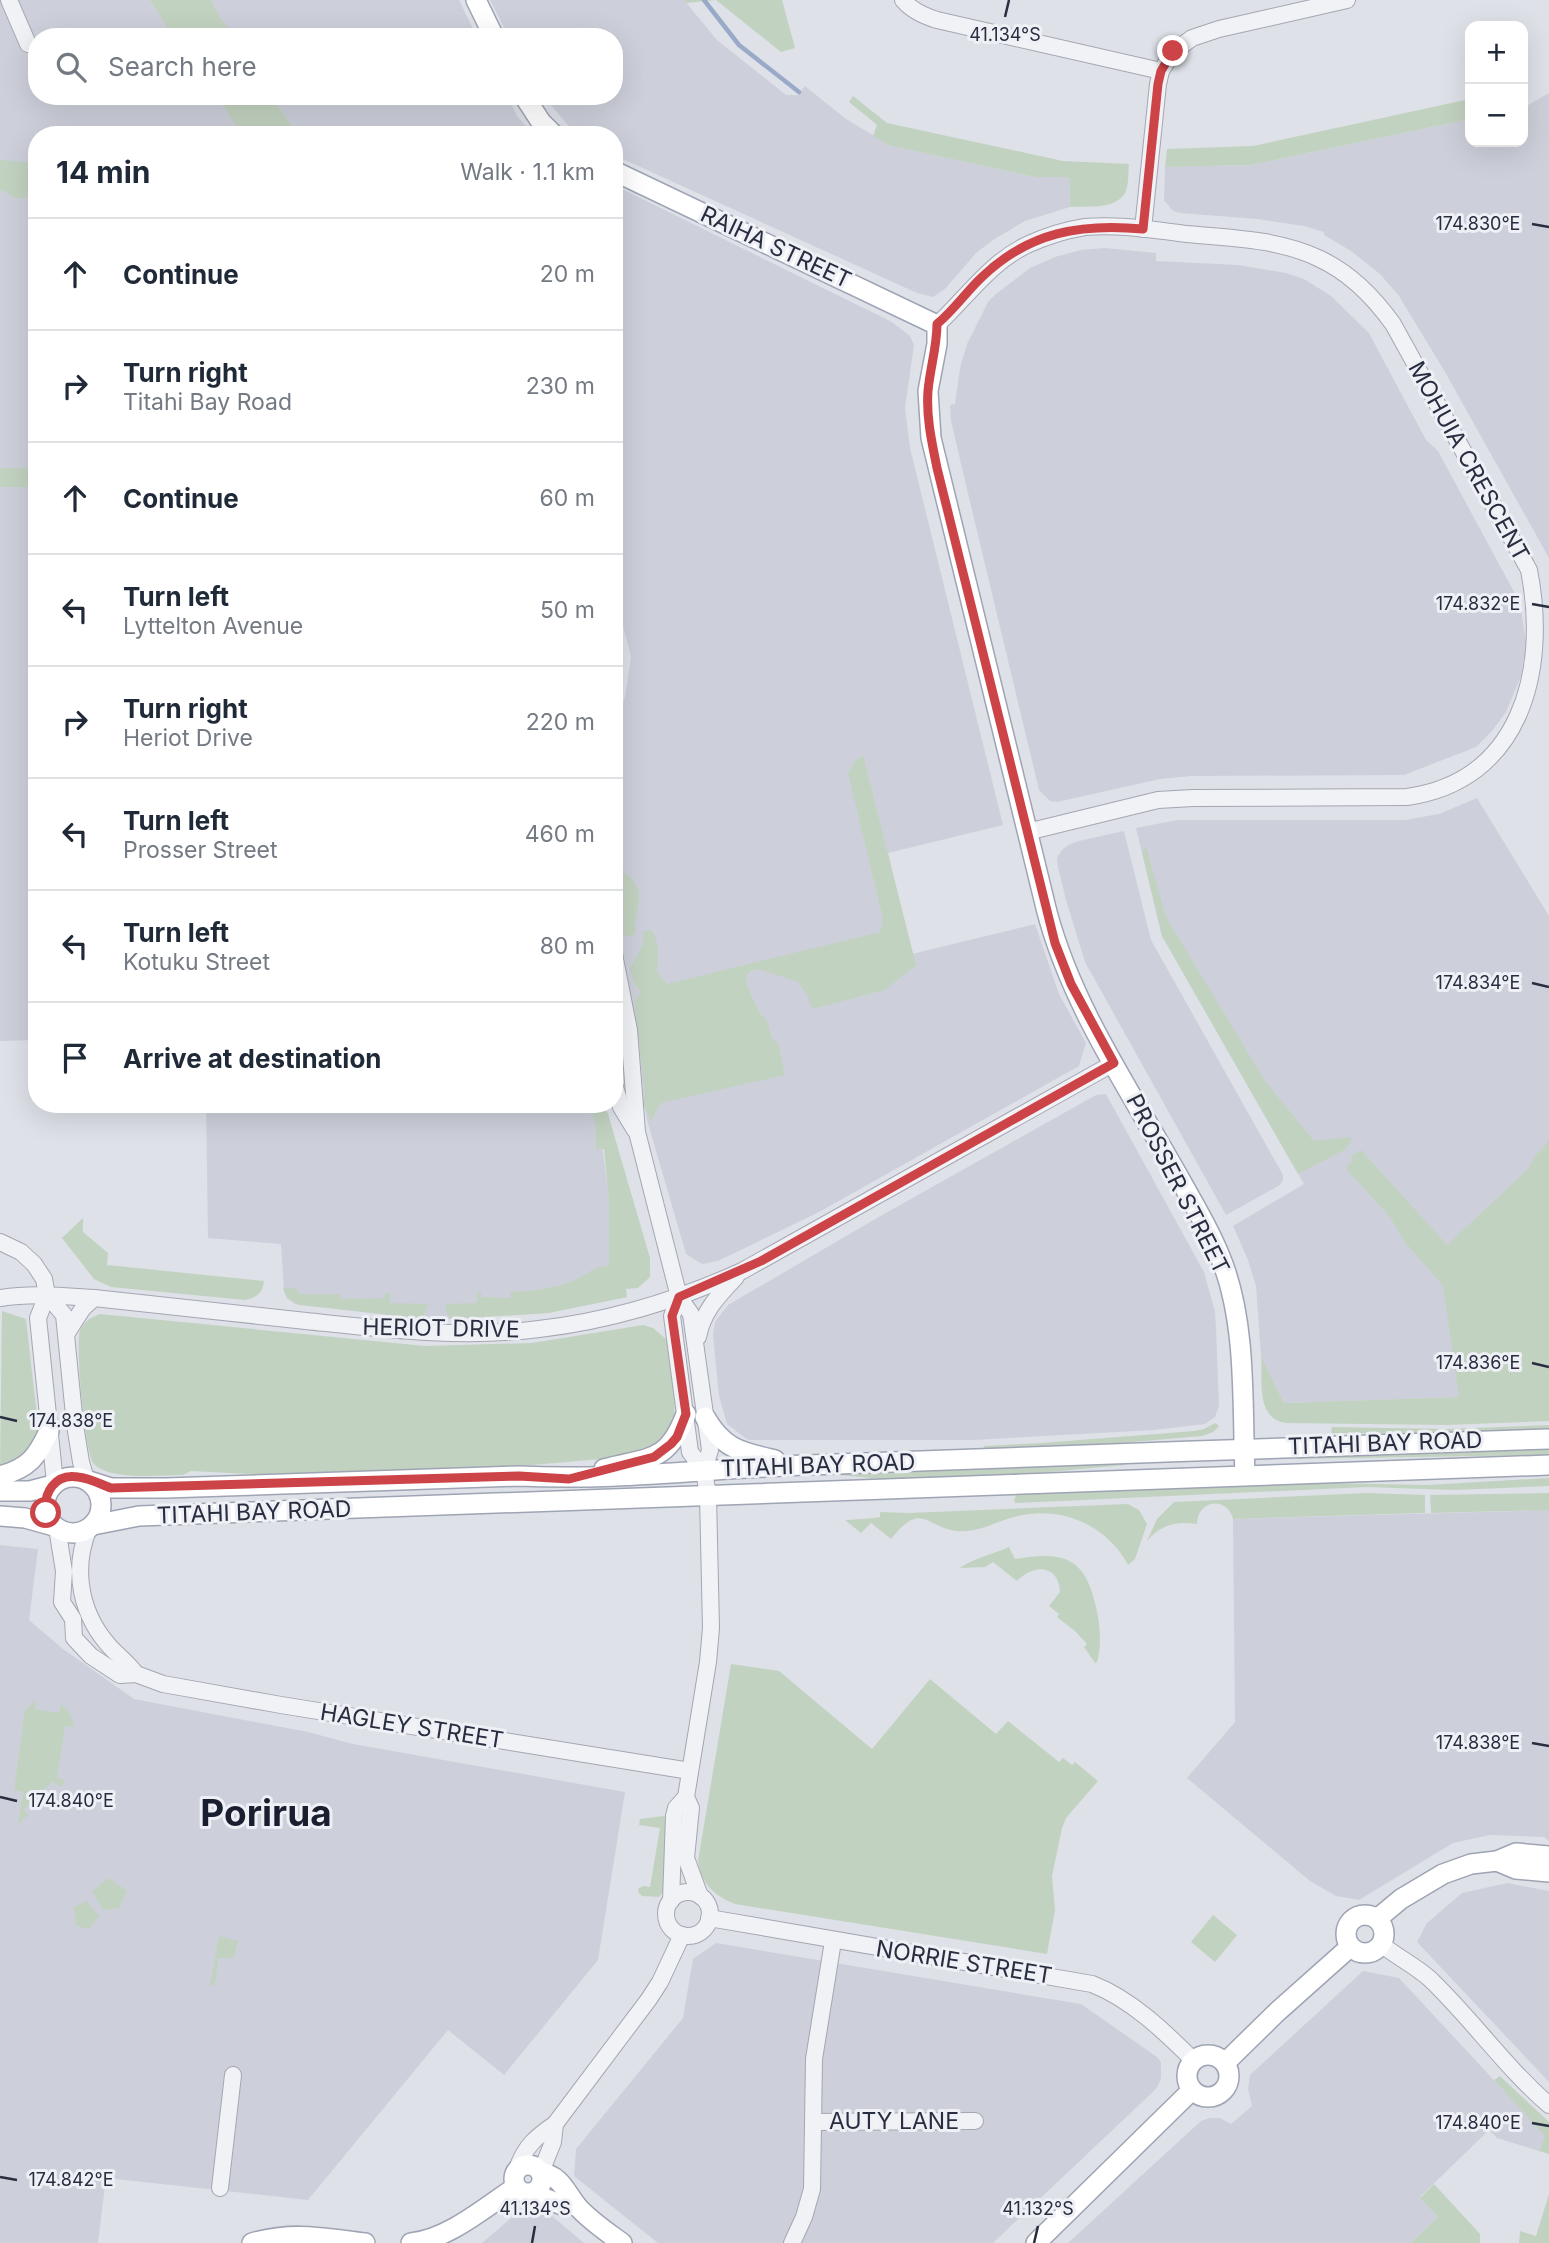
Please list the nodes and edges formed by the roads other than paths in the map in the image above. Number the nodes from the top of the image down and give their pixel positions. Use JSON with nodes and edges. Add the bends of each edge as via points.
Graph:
{"nodes":[{"id":1,"x":9,"y":0,"type":"edge"},
{"id":2,"x":476,"y":0,"type":"edge"},
{"id":3,"x":904,"y":0,"type":"edge"},
{"id":4,"x":1347,"y":0,"type":"edge"},
{"id":5,"x":490,"y":28,"type":"edge"},
{"id":6,"x":28,"y":44,"type":"dead end"},
{"id":7,"x":1161,"y":71,"type":"junction"},
{"id":8,"x":530,"y":105,"type":"edge"},
{"id":9,"x":545,"y":126,"type":"edge"},
{"id":10,"x":623,"y":175,"type":"edge"},
{"id":11,"x":1143,"y":229,"type":"junction"},
{"id":12,"x":937,"y":324,"type":"junction"},
{"id":13,"x":1027,"y":832,"type":"junction"},
{"id":14,"x":623,"y":1000,"type":"edge"},
{"id":15,"x":1114,"y":1063,"type":"junction"},
{"id":16,"x":623,"y":1110,"type":"edge"},
{"id":17,"x":636,"y":1132,"type":"junction"},
{"id":18,"x":0,"y":1242,"type":"edge"},
{"id":19,"x":742,"y":1271,"type":"junction"},
{"id":20,"x":47,"y":1295,"type":"junction"},
{"id":21,"x":679,"y":1297,"type":"junction"},
{"id":22,"x":0,"y":1298,"type":"edge"},
{"id":23,"x":94,"y":1298,"type":"junction"},
{"id":24,"x":67,"y":1333,"type":"junction"},
{"id":25,"x":697,"y":1349,"type":"junction"},
{"id":26,"x":686,"y":1414,"type":"junction"},
{"id":27,"x":705,"y":1417,"type":"junction"},
{"id":28,"x":49,"y":1431,"type":"junction"},
{"id":29,"x":1549,"y":1439,"type":"edge"},
{"id":30,"x":1244,"y":1447,"type":"junction"},
{"id":31,"x":801,"y":1465,"type":"junction"},
{"id":32,"x":1549,"y":1465,"type":"edge"},
{"id":33,"x":704,"y":1470,"type":"junction"},
{"id":34,"x":1245,"y":1475,"type":"junction"},
{"id":35,"x":0,"y":1476,"type":"edge"},
{"id":36,"x":569,"y":1479,"type":"junction"},
{"id":37,"x":87,"y":1480,"type":"junction"},
{"id":38,"x":54,"y":1484,"type":"junction"},
{"id":39,"x":0,"y":1491,"type":"edge"},
{"id":40,"x":708,"y":1496,"type":"junction"},
{"id":41,"x":0,"y":1516,"type":"edge"},
{"id":42,"x":56,"y":1527,"type":"junction"},
{"id":43,"x":91,"y":1527,"type":"junction"},
{"id":44,"x":80,"y":1616,"type":"junction"},
{"id":45,"x":136,"y":1674,"type":"junction"},
{"id":46,"x":690,"y":1771,"type":"junction"},
{"id":47,"x":686,"y":1797,"type":"junction"},
{"id":48,"x":1549,"y":1856,"type":"edge"},
{"id":49,"x":1497,"y":1861,"type":"junction"},
{"id":50,"x":1549,"y":1872,"type":"edge"},
{"id":51,"x":700,"y":1896,"type":"junction"},
{"id":52,"x":671,"y":1900,"type":"junction"},
{"id":53,"x":709,"y":1918,"type":"junction"},
{"id":54,"x":1377,"y":1919,"type":"junction"},
{"id":55,"x":682,"y":1935,"type":"junction"},
{"id":56,"x":833,"y":1941,"type":"junction"},
{"id":57,"x":1381,"y":1944,"type":"junction"},
{"id":58,"x":1350,"y":1947,"type":"junction"},
{"id":59,"x":1194,"y":2061,"type":"junction"},
{"id":60,"x":1225,"y":2063,"type":"junction"},
{"id":61,"x":233,"y":2076,"type":"dead end"},
{"id":62,"x":1192,"y":2090,"type":"junction"},
{"id":63,"x":1549,"y":2105,"type":"edge"},
{"id":64,"x":975,"y":2121,"type":"dead end"},
{"id":65,"x":813,"y":2122,"type":"junction"},
{"id":66,"x":555,"y":2124,"type":"junction"},
{"id":67,"x":541,"y":2173,"type":"junction"},
{"id":68,"x":522,"y":2183,"type":"junction"},
{"id":69,"x":220,"y":2188,"type":"dead end"},
{"id":70,"x":576,"y":2205,"type":"junction"},
{"id":71,"x":252,"y":2243,"type":"edge"},
{"id":72,"x":365,"y":2243,"type":"edge"},
{"id":73,"x":411,"y":2243,"type":"edge"},
{"id":74,"x":622,"y":2243,"type":"edge"},
{"id":75,"x":792,"y":2243,"type":"edge"},
{"id":76,"x":1036,"y":2243,"type":"edge"}],
"edges":[{"from":1,"to":6,"type":"street"},
{"from":2,"to":5,"type":"main road"},
{"from":3,"to":7,"type":"street","via":[[937,20]]},
{"from":4,"to":7,"type":"street","via":[[1192,38],[1173,51]]},
{"from":7,"to":11,"type":"street"},
{"from":8,"to":9,"type":"main road"},
{"from":10,"to":12,"type":"main road","name":"RAIHA STREET"},
{"from":11,"to":12,"type":"street","via":[[1086,227],[1028,244],[988,271]]},
{"from":11,"to":13,"type":"street","name":"MOHUIA CRESCENT","via":[[1294,248],[1337,268],[1369,295],[1393,324],[1537,588],[1547,635],[1544,677],[1528,718],[1508,745],[1481,770],[1428,794],[1158,800]]},
{"from":12,"to":13,"type":"main road","name":"PROSSER STREET","via":[[928,391],[931,438]]},
{"from":13,"to":15,"type":"main road","name":"PROSSER STREET","via":[[1062,962]]},
{"from":14,"to":17,"type":"street"},
{"from":15,"to":19,"type":"street","name":"HERIOT DRIVE"},
{"from":15,"to":30,"type":"main road","name":"PROSSER STREET","via":[[1222,1263],[1237,1322]]},
{"from":16,"to":17,"type":"street"},
{"from":17,"to":21,"type":"street"},
{"from":18,"to":20,"type":"street","via":[[34,1264]]},
{"from":19,"to":21,"type":"street","name":"HERIOT DRIVE"},
{"from":19,"to":25,"type":"street","via":[[710,1305]]},
{"from":20,"to":22,"type":"street","name":"HERIOT DRIVE"},
{"from":20,"to":23,"type":"street","name":"HERIOT DRIVE"},
{"from":20,"to":24,"type":"street","via":[[64,1315]]},
{"from":20,"to":28,"type":"street","via":[[38,1318]]},
{"from":21,"to":23,"type":"street","name":"HERIOT DRIVE","via":[[582,1322],[469,1333],[376,1329]]},
{"from":21,"to":25,"type":"street","via":[[691,1314]]},
{"from":21,"to":26,"type":"street","via":[[672,1316]]},
{"from":23,"to":24,"type":"street"},
{"from":24,"to":37,"type":"street","via":[[80,1462]]},
{"from":25,"to":27,"type":"street"},
{"from":26,"to":33,"type":"street","via":[[690,1451]]},
{"from":26,"to":36,"type":"main road","via":[[677,1437],[661,1453]]},
{"from":27,"to":31,"type":"main road","via":[[725,1444]]},
{"from":27,"to":33,"type":"street","via":[[710,1450]]},
{"from":28,"to":35,"type":"main road","via":[[36,1456],[22,1468]]},
{"from":28,"to":38,"type":"street"},
{"from":29,"to":30,"type":"main road","name":"TITAHI BAY ROAD"},
{"from":30,"to":31,"type":"main road","name":"TITAHI BAY ROAD"},
{"from":30,"to":34,"type":"main road","name":"PROSSER STREET"},
{"from":31,"to":33,"type":"main road","name":"TITAHI BAY ROAD"},
{"from":32,"to":34,"type":"main road","name":"TITAHI BAY ROAD"},
{"from":33,"to":36,"type":"main road","name":"TITAHI BAY ROAD"},
{"from":33,"to":40,"type":"street"},
{"from":34,"to":40,"type":"main road","name":"TITAHI BAY ROAD"},
{"from":36,"to":37,"type":"main road","name":"TITAHI BAY ROAD","via":[[519,1476],[166,1488],[111,1488]]},
{"from":37,"to":38,"type":"main road","via":[[67,1477]]},
{"from":37,"to":43,"type":"main road","via":[[100,1494],[102,1505]]},
{"from":38,"to":39,"type":"main road","via":[[30,1491]]},
{"from":38,"to":42,"type":"main road","via":[[45,1503]]},
{"from":40,"to":43,"type":"main road","name":"TITAHI BAY ROAD","via":[[139,1516]]},
{"from":40,"to":46,"type":"street","via":[[711,1628]]},
{"from":41,"to":42,"type":"main road"},
{"from":42,"to":43,"type":"main road","via":[[73,1533]]},
{"from":42,"to":44,"type":"street","name":"HAGLEY STREET","via":[[64,1571],[62,1602]]},
{"from":43,"to":44,"type":"street","name":"HAGLEY STREET","via":[[82,1544]]},
{"from":44,"to":45,"type":"street","name":"HAGLEY STREET"},
{"from":44,"to":45,"type":"street","name":"HAGLEY STREET","via":[[74,1638],[91,1656],[120,1675]]},
{"from":45,"to":46,"type":"street","name":"HAGLEY STREET","via":[[174,1686]]},
{"from":46,"to":47,"type":"street"},
{"from":47,"to":51,"type":"street","via":[[691,1808],[686,1858]]},
{"from":47,"to":52,"type":"street","via":[[674,1816]]},
{"from":48,"to":49,"type":"main road","via":[[1516,1853]]},
{"from":49,"to":50,"type":"main road","via":[[1516,1869]]},
{"from":49,"to":54,"type":"main road","via":[[1443,1874]]},
{"from":51,"to":52,"type":"street","via":[[688,1892]]},
{"from":51,"to":53,"type":"street","via":[[708,1905]]},
{"from":52,"to":55,"type":"street","via":[[667,1922]]},
{"from":53,"to":55,"type":"street","via":[[699,1932]]},
{"from":53,"to":56,"type":"street","name":"NORRIE STREET"},
{"from":54,"to":57,"type":"main road","via":[[1383,1929]]},
{"from":54,"to":58,"type":"main road","via":[[1362,1915],[1350,1922],[1345,1934]]},
{"from":55,"to":66,"type":"street","via":[[644,2007]]},
{"from":56,"to":59,"type":"street","name":"NORRIE STREET","via":[[1092,1984],[1115,1994]]},
{"from":56,"to":65,"type":"street","via":[[816,2038]]},
{"from":57,"to":58,"type":"main road","via":[[1366,1954]]},
{"from":57,"to":63,"type":"street","via":[[1432,1981]]},
{"from":58,"to":60,"type":"main road"},
{"from":59,"to":60,"type":"main road","via":[[1208,2055]]},
{"from":59,"to":62,"type":"main road","via":[[1188,2075]]},
{"from":60,"to":62,"type":"main road","via":[[1229,2078],[1221,2092],[1206,2097]]},
{"from":61,"to":69,"type":"street"},
{"from":62,"to":76,"type":"main road"},
{"from":64,"to":65,"type":"street","name":"AUTY LANE"},
{"from":65,"to":75,"type":"street","via":[[812,2189]]},
{"from":66,"to":67,"type":"street"},
{"from":66,"to":68,"type":"street","via":[[523,2152]]},
{"from":67,"to":68,"type":"main road","via":[[540,2186]]},
{"from":67,"to":70,"type":"main road","via":[[549,2174],[570,2192]]},
{"from":68,"to":70,"type":"main road","via":[[562,2206]]},
{"from":68,"to":73,"type":"main road","via":[[454,2228]]},
{"from":70,"to":74,"type":"main road"},
{"from":71,"to":72,"type":"main road","via":[[297,2235]]}]}
